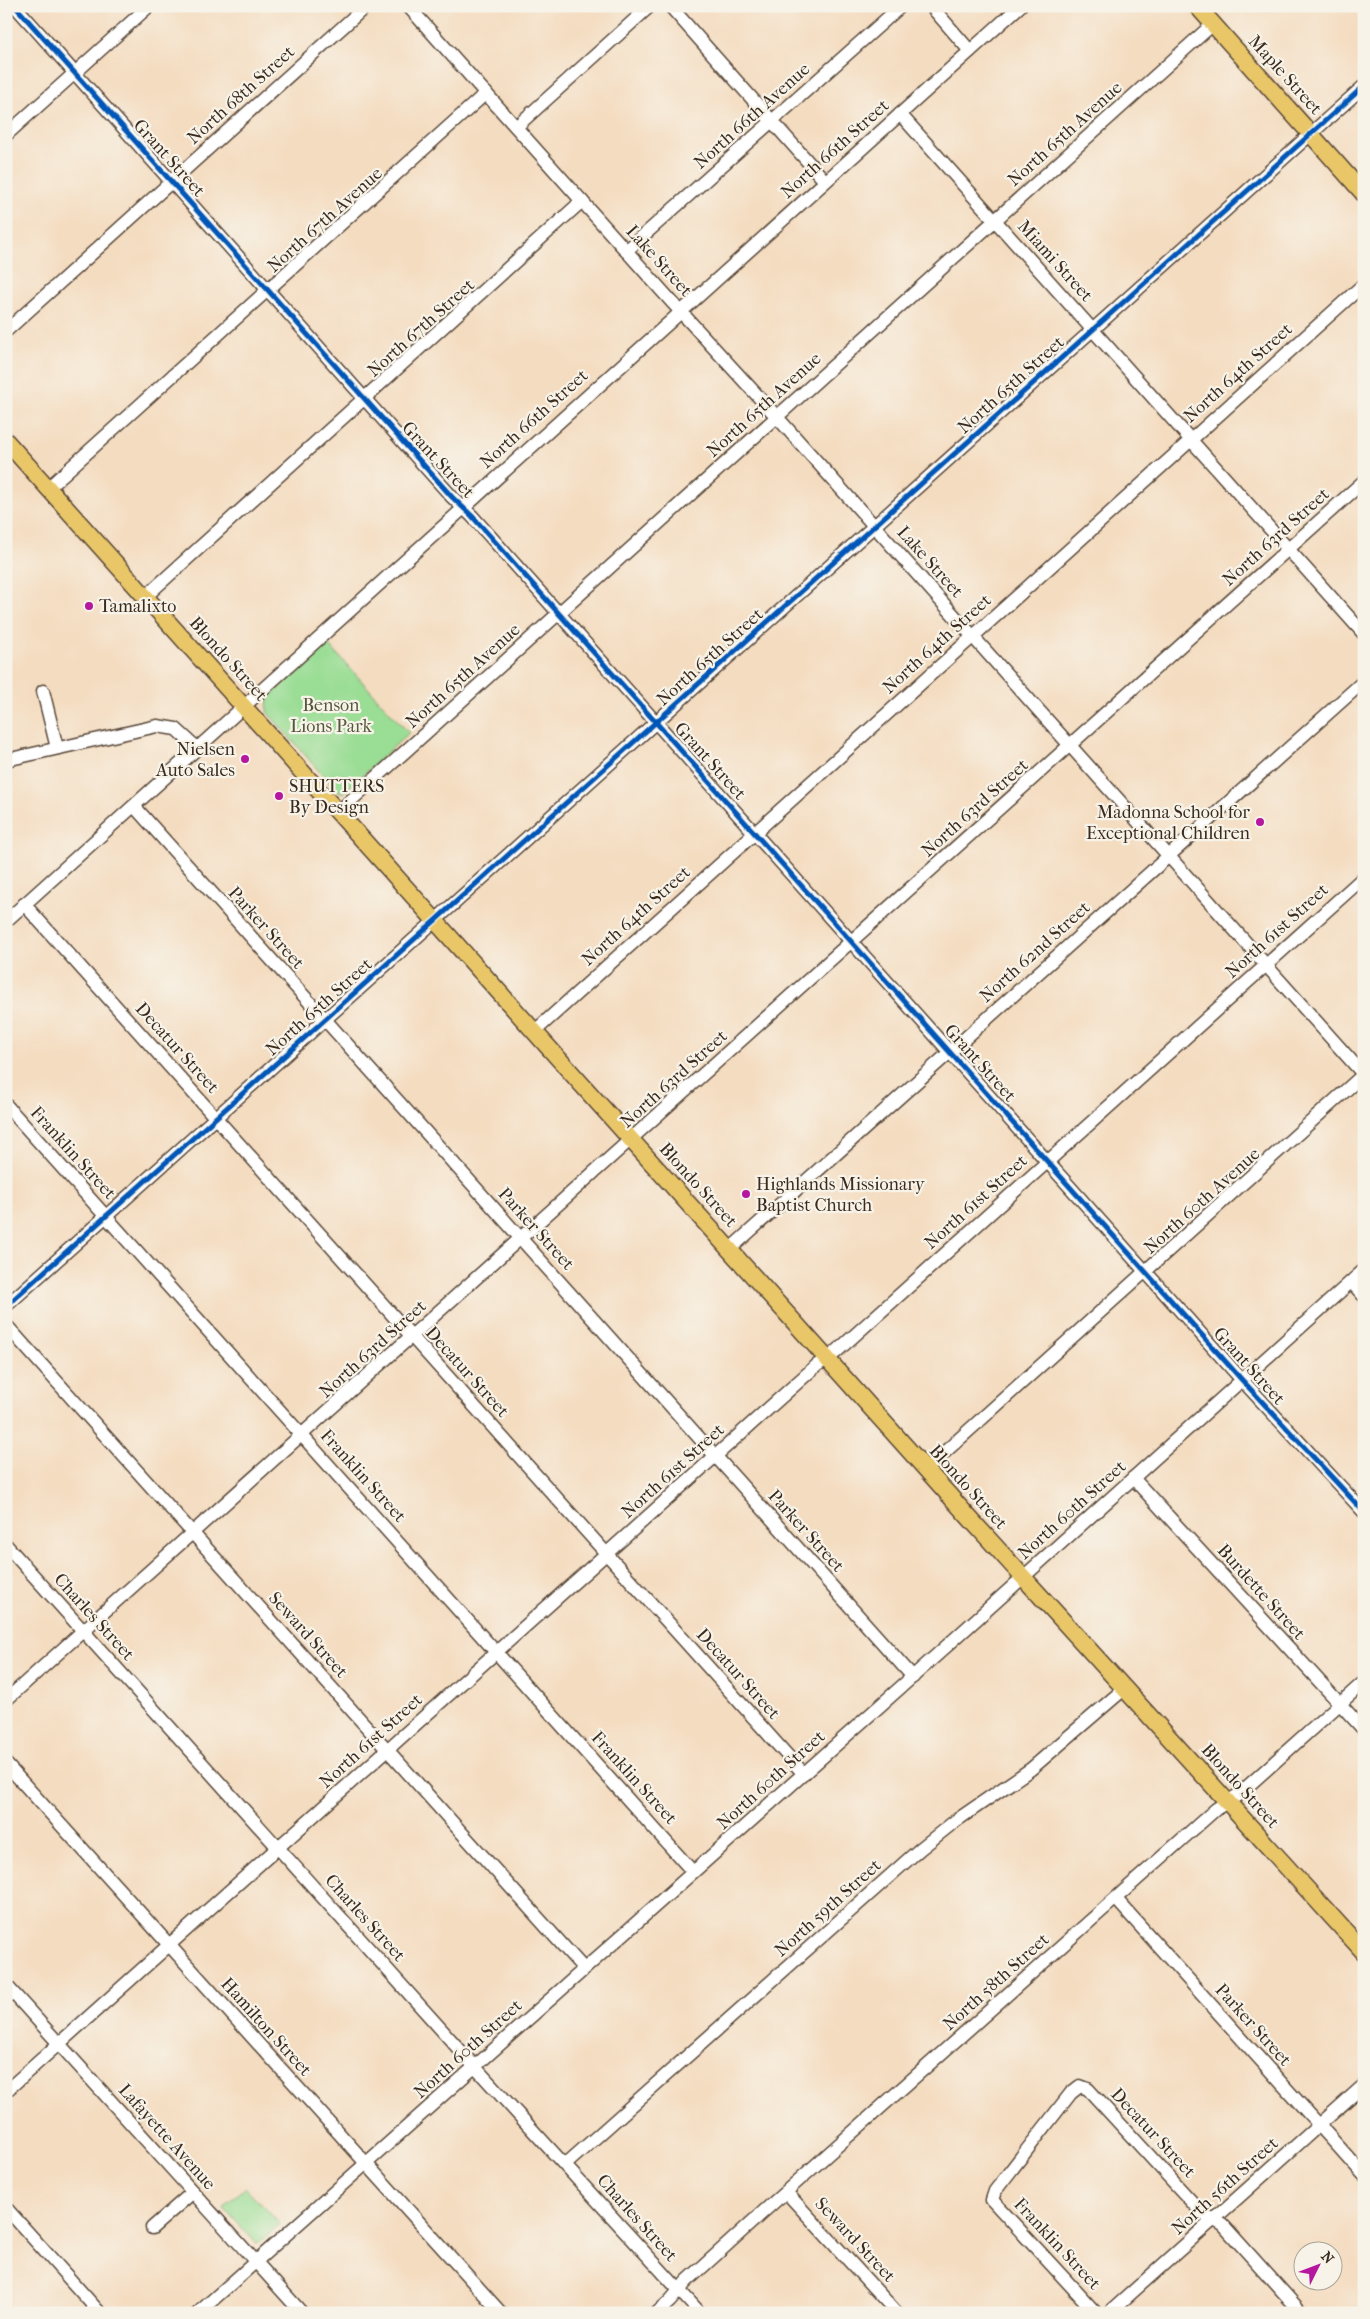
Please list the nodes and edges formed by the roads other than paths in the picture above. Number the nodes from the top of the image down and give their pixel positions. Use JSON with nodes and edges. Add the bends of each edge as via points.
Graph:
{"nodes":[{"id":1,"x":15,"y":6,"type":"edge"},
{"id":2,"x":149,"y":6,"type":"edge"},
{"id":3,"x":366,"y":6,"type":"edge"},
{"id":4,"x":408,"y":6,"type":"edge"},
{"id":5,"x":650,"y":6,"type":"edge"},
{"id":6,"x":670,"y":6,"type":"edge"},
{"id":7,"x":901,"y":6,"type":"edge"},
{"id":8,"x":931,"y":6,"type":"edge"},
{"id":9,"x":1020,"y":6,"type":"edge"},
{"id":10,"x":1197,"y":6,"type":"edge"},
{"id":11,"x":1213,"y":24,"type":"junction"},
{"id":12,"x":970,"y":51,"type":"junction"},
{"id":13,"x":75,"y":73,"type":"junction"},
{"id":14,"x":1364,"y":86,"type":"edge"},
{"id":15,"x":486,"y":93,"type":"junction"},
{"id":16,"x":900,"y":114,"type":"junction"},
{"id":17,"x":772,"y":121,"type":"junction"},
{"id":18,"x":516,"y":127,"type":"junction"},
{"id":19,"x":1310,"y":134,"type":"junction"},
{"id":20,"x":6,"y":135,"type":"edge"},
{"id":21,"x":825,"y":181,"type":"junction"},
{"id":22,"x":171,"y":182,"type":"junction"},
{"id":23,"x":1364,"y":194,"type":"edge"},
{"id":24,"x":582,"y":202,"type":"junction"},
{"id":25,"x":995,"y":220,"type":"junction"},
{"id":26,"x":626,"y":251,"type":"junction"},
{"id":27,"x":1364,"y":284,"type":"edge"},
{"id":28,"x":268,"y":290,"type":"junction"},
{"id":29,"x":680,"y":311,"type":"junction"},
{"id":30,"x":1093,"y":330,"type":"junction"},
{"id":31,"x":6,"y":331,"type":"edge"},
{"id":32,"x":364,"y":398,"type":"junction"},
{"id":33,"x":777,"y":417,"type":"junction"},
{"id":34,"x":1191,"y":439,"type":"junction"},
{"id":35,"x":6,"y":441,"type":"edge"},
{"id":36,"x":1364,"y":481,"type":"edge"},
{"id":37,"x":48,"y":488,"type":"junction"},
{"id":38,"x":462,"y":507,"type":"junction"},
{"id":39,"x":875,"y":526,"type":"junction"},
{"id":40,"x":1289,"y":549,"type":"junction"},
{"id":41,"x":145,"y":597,"type":"junction"},
{"id":42,"x":559,"y":614,"type":"junction"},
{"id":43,"x":1364,"y":634,"type":"edge"},
{"id":44,"x":973,"y":636,"type":"junction"},
{"id":45,"x":1364,"y":681,"type":"edge"},
{"id":46,"x":43,"y":691,"type":"dead end"},
{"id":47,"x":242,"y":705,"type":"junction"},
{"id":48,"x":657,"y":723,"type":"junction"},
{"id":49,"x":1070,"y":746,"type":"junction"},
{"id":50,"x":57,"y":748,"type":"junction"},
{"id":51,"x":197,"y":748,"type":"junction"},
{"id":52,"x":6,"y":760,"type":"edge"},
{"id":53,"x":134,"y":806,"type":"junction"},
{"id":54,"x":338,"y":812,"type":"junction"},
{"id":55,"x":754,"y":832,"type":"junction"},
{"id":56,"x":1168,"y":855,"type":"junction"},
{"id":57,"x":1364,"y":877,"type":"edge"},
{"id":58,"x":24,"y":904,"type":"junction"},
{"id":59,"x":6,"y":921,"type":"edge"},
{"id":60,"x":436,"y":922,"type":"junction"},
{"id":61,"x":853,"y":942,"type":"junction"},
{"id":62,"x":1265,"y":965,"type":"junction"},
{"id":63,"x":325,"y":1020,"type":"junction"},
{"id":64,"x":534,"y":1032,"type":"junction"},
{"id":65,"x":951,"y":1051,"type":"junction"},
{"id":66,"x":1364,"y":1075,"type":"edge"},
{"id":67,"x":6,"y":1105,"type":"edge"},
{"id":68,"x":216,"y":1118,"type":"junction"},
{"id":69,"x":632,"y":1141,"type":"junction"},
{"id":70,"x":1048,"y":1161,"type":"junction"},
{"id":71,"x":106,"y":1216,"type":"junction"},
{"id":72,"x":522,"y":1239,"type":"junction"},
{"id":73,"x":729,"y":1250,"type":"junction"},
{"id":74,"x":1364,"y":1270,"type":"edge"},
{"id":75,"x":1145,"y":1271,"type":"junction"},
{"id":76,"x":1351,"y":1282,"type":"junction"},
{"id":77,"x":1364,"y":1296,"type":"edge"},
{"id":78,"x":6,"y":1306,"type":"edge"},
{"id":79,"x":6,"y":1325,"type":"edge"},
{"id":80,"x":412,"y":1337,"type":"junction"},
{"id":81,"x":827,"y":1359,"type":"junction"},
{"id":82,"x":1242,"y":1380,"type":"junction"},
{"id":83,"x":303,"y":1435,"type":"junction"},
{"id":84,"x":716,"y":1456,"type":"junction"},
{"id":85,"x":926,"y":1469,"type":"junction"},
{"id":86,"x":1133,"y":1478,"type":"junction"},
{"id":87,"x":1364,"y":1512,"type":"edge"},
{"id":88,"x":193,"y":1533,"type":"junction"},
{"id":89,"x":6,"y":1544,"type":"edge"},
{"id":90,"x":606,"y":1553,"type":"junction"},
{"id":91,"x":1023,"y":1578,"type":"junction"},
{"id":92,"x":84,"y":1631,"type":"junction"},
{"id":93,"x":497,"y":1652,"type":"junction"},
{"id":94,"x":913,"y":1677,"type":"junction"},
{"id":95,"x":1364,"y":1682,"type":"edge"},
{"id":96,"x":1124,"y":1689,"type":"junction"},
{"id":97,"x":6,"y":1700,"type":"edge"},
{"id":98,"x":1340,"y":1703,"type":"junction"},
{"id":99,"x":1364,"y":1730,"type":"edge"},
{"id":100,"x":388,"y":1750,"type":"junction"},
{"id":101,"x":6,"y":1764,"type":"edge"},
{"id":102,"x":804,"y":1774,"type":"junction"},
{"id":103,"x":1228,"y":1802,"type":"junction"},
{"id":104,"x":278,"y":1848,"type":"junction"},
{"id":105,"x":693,"y":1872,"type":"junction"},
{"id":106,"x":1116,"y":1899,"type":"junction"},
{"id":107,"x":169,"y":1945,"type":"junction"},
{"id":108,"x":1364,"y":1952,"type":"edge"},
{"id":109,"x":584,"y":1969,"type":"junction"},
{"id":110,"x":6,"y":1985,"type":"edge"},
{"id":111,"x":59,"y":2044,"type":"junction"},
{"id":112,"x":475,"y":2067,"type":"junction"},
{"id":113,"x":1364,"y":2085,"type":"edge"},
{"id":114,"x":1080,"y":2086,"type":"joint"},
{"id":115,"x":6,"y":2092,"type":"edge"},
{"id":116,"x":1319,"y":2124,"type":"junction"},
{"id":117,"x":365,"y":2164,"type":"junction"},
{"id":118,"x":565,"y":2165,"type":"junction"},
{"id":119,"x":1364,"y":2175,"type":"edge"},
{"id":120,"x":193,"y":2192,"type":"junction"},
{"id":121,"x":786,"y":2192,"type":"junction"},
{"id":122,"x":6,"y":2208,"type":"edge"},
{"id":123,"x":1213,"y":2220,"type":"junction"},
{"id":124,"x":152,"y":2228,"type":"dead end"},
{"id":125,"x":256,"y":2262,"type":"junction"},
{"id":126,"x":679,"y":2290,"type":"junction"},
{"id":127,"x":100,"y":2313,"type":"edge"},
{"id":128,"x":198,"y":2313,"type":"edge"},
{"id":129,"x":302,"y":2313,"type":"edge"},
{"id":130,"x":501,"y":2313,"type":"edge"},
{"id":131,"x":657,"y":2313,"type":"edge"},
{"id":132,"x":700,"y":2313,"type":"edge"},
{"id":133,"x":897,"y":2313,"type":"edge"},
{"id":134,"x":1096,"y":2313,"type":"edge"},
{"id":135,"x":1109,"y":2313,"type":"edge"},
{"id":136,"x":1302,"y":2313,"type":"edge"}],
"edges":[{"from":1,"to":13,"type":"street","name":"Grant Street"},
{"from":2,"to":13,"type":"street"},
{"from":3,"to":22,"type":"street","name":"North 68th Street"},
{"from":4,"to":15,"type":"street","name":"Lake Street"},
{"from":5,"to":18,"type":"street"},
{"from":6,"to":17,"type":"street"},
{"from":7,"to":17,"type":"street","name":"North 66th Avenue"},
{"from":8,"to":12,"type":"street"},
{"from":9,"to":12,"type":"street","name":"North 66th Street"},
{"from":10,"to":11,"type":"main road","name":"Maple Street"},
{"from":11,"to":19,"type":"main road","name":"Maple Street"},
{"from":11,"to":25,"type":"street","name":"North 65th Avenue"},
{"from":12,"to":16,"type":"street","name":"North 66th Street"},
{"from":13,"to":20,"type":"street"},
{"from":13,"to":22,"type":"street","name":"Grant Street"},
{"from":14,"to":19,"type":"street","name":"North 65th Street"},
{"from":15,"to":18,"type":"street","name":"Lake Street"},
{"from":15,"to":28,"type":"street","name":"North 67th Avenue"},
{"from":16,"to":21,"type":"street","name":"North 66th Street"},
{"from":16,"to":25,"type":"street","name":"Miami Street"},
{"from":17,"to":21,"type":"street"},
{"from":17,"to":26,"type":"street","name":"North 66th Avenue"},
{"from":18,"to":24,"type":"street","name":"Lake Street"},
{"from":19,"to":23,"type":"main road","name":"Maple Street"},
{"from":19,"to":30,"type":"street","name":"North 65th Street"},
{"from":21,"to":29,"type":"street","name":"North 66th Street"},
{"from":22,"to":28,"type":"street","name":"Grant Street"},
{"from":22,"to":31,"type":"street","name":"North 68th Street"},
{"from":24,"to":26,"type":"street","name":"Lake Street"},
{"from":24,"to":32,"type":"street","name":"North 67th Street"},
{"from":25,"to":30,"type":"street","name":"Miami Street"},
{"from":25,"to":33,"type":"street","name":"North 65th Avenue"},
{"from":26,"to":29,"type":"street","name":"Lake Street"},
{"from":27,"to":34,"type":"street","name":"North 64th Street"},
{"from":28,"to":32,"type":"street","name":"Grant Street"},
{"from":28,"to":37,"type":"street","name":"North 67th Avenue"},
{"from":29,"to":33,"type":"street","name":"Lake Street"},
{"from":29,"to":38,"type":"street","name":"North 66th Street"},
{"from":30,"to":34,"type":"street","name":"Miami Street"},
{"from":30,"to":39,"type":"street","name":"North 65th Street"},
{"from":32,"to":38,"type":"street","name":"Grant Street"},
{"from":32,"to":41,"type":"street","name":"North 67th Street"},
{"from":33,"to":39,"type":"street","name":"Lake Street"},
{"from":33,"to":42,"type":"street","name":"North 65th Avenue"},
{"from":34,"to":40,"type":"street","name":"Miami Street"},
{"from":34,"to":44,"type":"street","name":"North 64th Street"},
{"from":35,"to":37,"type":"main road","name":"Blondo Street"},
{"from":36,"to":40,"type":"street","name":"North 63rd Street"},
{"from":37,"to":41,"type":"main road","name":"Blondo Street"},
{"from":38,"to":42,"type":"street","name":"Grant Street"},
{"from":38,"to":47,"type":"street","name":"North 66th Street"},
{"from":39,"to":44,"type":"street","name":"Lake Street"},
{"from":39,"to":48,"type":"street","name":"North 65th Street"},
{"from":40,"to":43,"type":"street","name":"Miami Street"},
{"from":40,"to":49,"type":"street","name":"North 63rd Street"},
{"from":41,"to":47,"type":"main road","name":"Blondo Street"},
{"from":42,"to":48,"type":"street","name":"Grant Street"},
{"from":42,"to":54,"type":"street","name":"North 65th Avenue"},
{"from":44,"to":49,"type":"street","name":"Lake Street"},
{"from":44,"to":55,"type":"street","name":"North 64th Street"},
{"from":45,"to":56,"type":"street","name":"North 62nd Street"},
{"from":46,"to":50,"type":"street"},
{"from":47,"to":51,"type":"street","name":"North 66th Street"},
{"from":47,"to":54,"type":"main road","name":"Blondo Street"},
{"from":48,"to":55,"type":"street","name":"Grant Street"},
{"from":48,"to":60,"type":"street","name":"North 65th Street"},
{"from":49,"to":56,"type":"street","name":"Lake Street"},
{"from":49,"to":61,"type":"street","name":"North 63rd Street"},
{"from":50,"to":51,"type":"street","via":[[157,726],[176,729]]},
{"from":50,"to":52,"type":"street"},
{"from":51,"to":53,"type":"street","name":"North 66th Street"},
{"from":53,"to":58,"type":"street","name":"North 66th Street"},
{"from":53,"to":63,"type":"street","name":"Parker Street"},
{"from":54,"to":60,"type":"main road","name":"Blondo Street"},
{"from":55,"to":61,"type":"street","name":"Grant Street"},
{"from":55,"to":64,"type":"street","name":"North 64th Street"},
{"from":56,"to":62,"type":"street","name":"Lake Street"},
{"from":56,"to":65,"type":"street","name":"North 62nd Street"},
{"from":57,"to":62,"type":"street","name":"North 61st Street"},
{"from":58,"to":59,"type":"street","name":"North 66th Street"},
{"from":58,"to":68,"type":"street","name":"Decatur Street"},
{"from":60,"to":63,"type":"street","name":"North 65th Street"},
{"from":60,"to":64,"type":"main road","name":"Blondo Street"},
{"from":61,"to":65,"type":"street","name":"Grant Street"},
{"from":61,"to":69,"type":"street","name":"North 63rd Street"},
{"from":62,"to":66,"type":"street","name":"Lake Street"},
{"from":62,"to":70,"type":"street","name":"North 61st Street"},
{"from":63,"to":68,"type":"street","name":"North 65th Street"},
{"from":63,"to":72,"type":"street","name":"Parker Street"},
{"from":64,"to":69,"type":"main road","name":"Blondo Street"},
{"from":65,"to":70,"type":"street","name":"Grant Street"},
{"from":65,"to":73,"type":"street","name":"North 62nd Street"},
{"from":66,"to":75,"type":"street","name":"North 60th Avenue"},
{"from":67,"to":71,"type":"street","name":"Franklin Street"},
{"from":68,"to":71,"type":"street","name":"North 65th Street"},
{"from":68,"to":80,"type":"street","name":"Decatur Street"},
{"from":69,"to":72,"type":"street","name":"North 63rd Street"},
{"from":69,"to":73,"type":"main road","name":"Blondo Street"},
{"from":70,"to":75,"type":"street","name":"Grant Street"},
{"from":70,"to":81,"type":"street","name":"North 61st Street"},
{"from":71,"to":78,"type":"street","name":"North 65th Street"},
{"from":71,"to":83,"type":"street","name":"Franklin Street"},
{"from":72,"to":80,"type":"street","name":"North 63rd Street"},
{"from":72,"to":84,"type":"street","name":"Parker Street"},
{"from":73,"to":81,"type":"main road","name":"Blondo Street"},
{"from":74,"to":76,"type":"street","name":"North 60th Street"},
{"from":75,"to":82,"type":"street","name":"Grant Street"},
{"from":75,"to":85,"type":"street","name":"North 60th Avenue"},
{"from":76,"to":77,"type":"street"},
{"from":76,"to":82,"type":"street","name":"North 60th Street"},
{"from":79,"to":88,"type":"street","name":"Seward Street"},
{"from":80,"to":83,"type":"street","name":"North 63rd Street"},
{"from":80,"to":90,"type":"street","name":"Decatur Street"},
{"from":81,"to":84,"type":"street","name":"North 61st Street"},
{"from":81,"to":85,"type":"main road","name":"Blondo Street"},
{"from":82,"to":86,"type":"street","name":"North 60th Street"},
{"from":82,"to":87,"type":"street","name":"Grant Street"},
{"from":83,"to":88,"type":"street","name":"North 63rd Street"},
{"from":83,"to":93,"type":"street","name":"Franklin Street"},
{"from":84,"to":90,"type":"street","name":"North 61st Street"},
{"from":84,"to":94,"type":"street","name":"Parker Street"},
{"from":85,"to":91,"type":"main road","name":"Blondo Street"},
{"from":86,"to":91,"type":"street","name":"North 60th Street"},
{"from":86,"to":98,"type":"street","name":"Burdette Street"},
{"from":88,"to":92,"type":"street","name":"North 63rd Street"},
{"from":88,"to":100,"type":"street","name":"Seward Street"},
{"from":89,"to":92,"type":"street","name":"Charles Street"},
{"from":90,"to":93,"type":"street","name":"North 61st Street"},
{"from":90,"to":102,"type":"street","name":"Decatur Street"},
{"from":91,"to":94,"type":"street","name":"North 60th Street"},
{"from":91,"to":96,"type":"main road","name":"Blondo Street"},
{"from":92,"to":97,"type":"street","name":"North 63rd Street"},
{"from":92,"to":104,"type":"street","name":"Charles Street"},
{"from":93,"to":100,"type":"street","name":"North 61st Street"},
{"from":93,"to":105,"type":"street","name":"Franklin Street"},
{"from":94,"to":102,"type":"street","name":"North 60th Street"},
{"from":95,"to":98,"type":"street","name":"North 58th Street"},
{"from":96,"to":103,"type":"main road","name":"Blondo Street"},
{"from":96,"to":118,"type":"street","name":"North 59th Street","via":[[1031,1769],[920,1849]]},
{"from":98,"to":99,"type":"street","name":"Burdette Street"},
{"from":98,"to":103,"type":"street","name":"North 58th Street"},
{"from":100,"to":104,"type":"street","name":"North 61st Street"},
{"from":100,"to":109,"type":"street","name":"Seward Street"},
{"from":101,"to":107,"type":"street","name":"Hamilton Street"},
{"from":102,"to":105,"type":"street","name":"North 60th Street"},
{"from":103,"to":106,"type":"street","name":"North 58th Street","via":[[1216,1809]]},
{"from":103,"to":108,"type":"main road","name":"Blondo Street"},
{"from":104,"to":107,"type":"street","name":"North 61st Street"},
{"from":104,"to":112,"type":"street","name":"Charles Street"},
{"from":105,"to":109,"type":"street","name":"North 60th Street"},
{"from":106,"to":116,"type":"street","name":"Parker Street"},
{"from":106,"to":121,"type":"street","name":"North 58th Street"},
{"from":107,"to":111,"type":"street","name":"North 61st Street"},
{"from":107,"to":117,"type":"street","name":"Hamilton Street"},
{"from":109,"to":112,"type":"street","name":"North 60th Street"},
{"from":110,"to":111,"type":"street","name":"Lafayette Avenue"},
{"from":111,"to":115,"type":"street","name":"North 61st Street"},
{"from":111,"to":120,"type":"street","name":"Lafayette Avenue"},
{"from":112,"to":117,"type":"street","name":"North 60th Street"},
{"from":112,"to":118,"type":"street","name":"Charles Street"},
{"from":113,"to":116,"type":"street","name":"North 56th Street"},
{"from":114,"to":123,"type":"street","name":"Decatur Street","via":[[1088,2089],[1203,2214]]},
{"from":114,"to":134,"type":"street","name":"Franklin Street","via":[[1070,2093],[995,2190],[992,2200]]},
{"from":116,"to":119,"type":"street","name":"Parker Street"},
{"from":116,"to":123,"type":"street","name":"North 56th Street"},
{"from":117,"to":125,"type":"street","name":"North 60th Street"},
{"from":117,"to":130,"type":"street","name":"Hamilton Street"},
{"from":118,"to":126,"type":"street","name":"Charles Street"},
{"from":120,"to":124,"type":"street"},
{"from":120,"to":125,"type":"street","name":"Lafayette Avenue"},
{"from":121,"to":126,"type":"street","name":"North 58th Street"},
{"from":121,"to":133,"type":"street","name":"Seward Street"},
{"from":122,"to":127,"type":"street"},
{"from":123,"to":135,"type":"street","name":"North 56th Street"},
{"from":123,"to":136,"type":"street","name":"Decatur Street","via":[[1223,2225]]},
{"from":125,"to":128,"type":"street","name":"North 60th Street"},
{"from":125,"to":129,"type":"street","name":"Lafayette Avenue"},
{"from":126,"to":131,"type":"street","name":"North 58th Street"},
{"from":126,"to":132,"type":"street","name":"Charles Street"}]}
